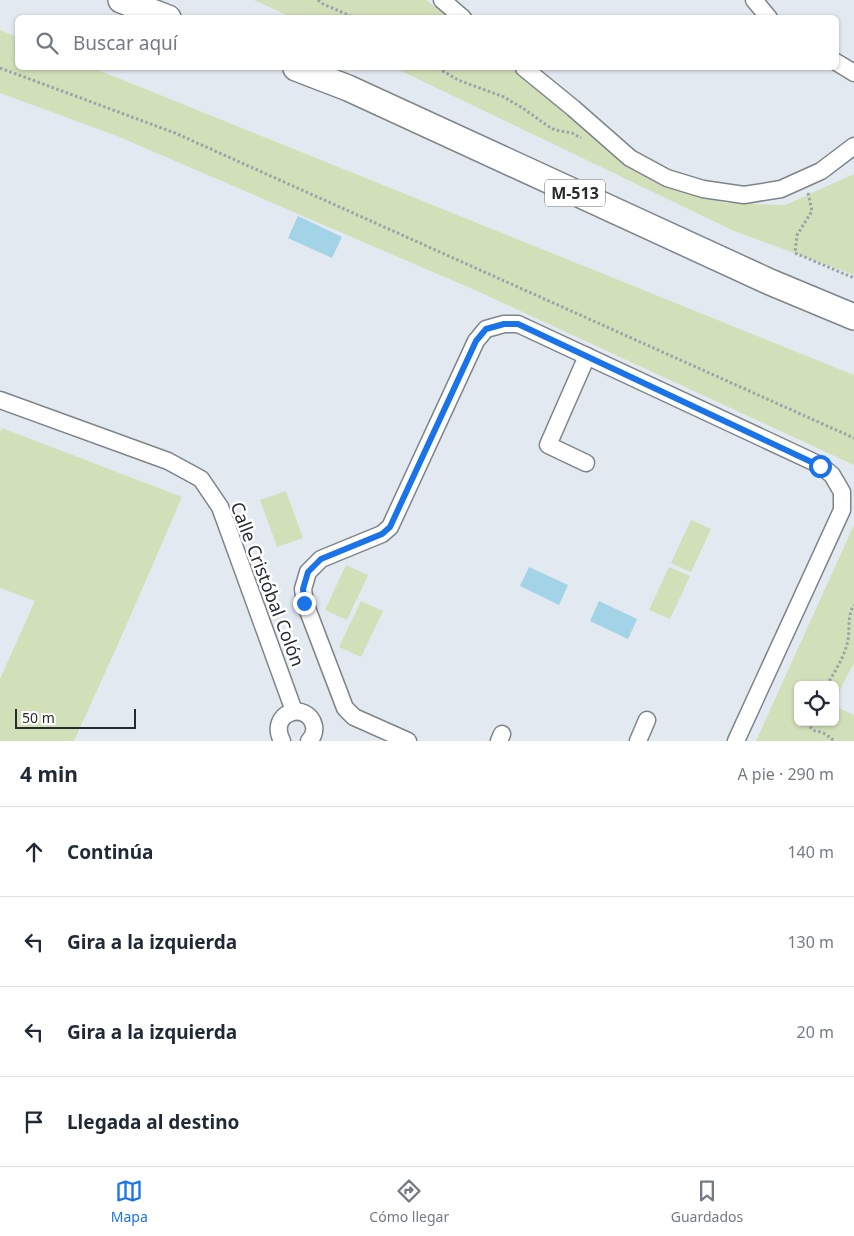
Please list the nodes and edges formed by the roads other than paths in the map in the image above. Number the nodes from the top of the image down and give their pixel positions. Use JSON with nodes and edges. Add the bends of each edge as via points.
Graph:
{"nodes":[{"id":1,"x":121,"y":0,"type":"edge"},
{"id":2,"x":442,"y":0,"type":"edge"},
{"id":3,"x":754,"y":0,"type":"edge"},
{"id":4,"x":160,"y":15,"type":"edge"},
{"id":5,"x":460,"y":15,"type":"edge"},
{"id":6,"x":766,"y":15,"type":"edge"},
{"id":7,"x":839,"y":64,"type":"edge"},
{"id":8,"x":301,"y":70,"type":"edge"},
{"id":9,"x":526,"y":70,"type":"edge"},
{"id":10,"x":854,"y":73,"type":"edge"},
{"id":11,"x":854,"y":146,"type":"edge"},
{"id":12,"x":854,"y":317,"type":"edge"},
{"id":13,"x":587,"y":356,"type":"junction"},
{"id":14,"x":0,"y":400,"type":"edge"},
{"id":15,"x":586,"y":463,"type":"dead end"},
{"id":16,"x":294,"y":711,"type":"junction"},
{"id":17,"x":647,"y":720,"type":"dead end"},
{"id":18,"x":314,"y":740,"type":"edge"},
{"id":19,"x":281,"y":741,"type":"edge"},
{"id":20,"x":408,"y":741,"type":"edge"},
{"id":21,"x":638,"y":741,"type":"edge"},
{"id":22,"x":736,"y":741,"type":"edge"}],
"edges":[{"from":1,"to":4,"type":"main road"},
{"from":2,"to":5,"type":"street"},
{"from":3,"to":6,"type":"street"},
{"from":7,"to":10,"type":"street"},
{"from":8,"to":12,"type":"main road","number":"M-513","via":[[348,88],[770,282]]},
{"from":9,"to":11,"type":"street","via":[[630,158],[667,178],[703,189],[744,195],[780,189],[821,171]]},
{"from":13,"to":15,"type":"street","via":[[548,445]]},
{"from":13,"to":20,"type":"street","via":[[518,324],[486,329],[476,341],[390,527],[382,534],[321,559],[308,572],[303,589],[304,603],[345,708],[354,717]]},
{"from":13,"to":22,"type":"street","via":[[820,466],[832,475],[842,492],[842,510]]},
{"from":14,"to":16,"type":"street","name":"Calle Cristóbal Colón","via":[[168,461],[201,480],[220,507]]},
{"from":16,"to":18,"type":"street","via":[[311,719]]},
{"from":16,"to":19,"type":"street","via":[[279,722]]},
{"from":17,"to":21,"type":"street"}]}
